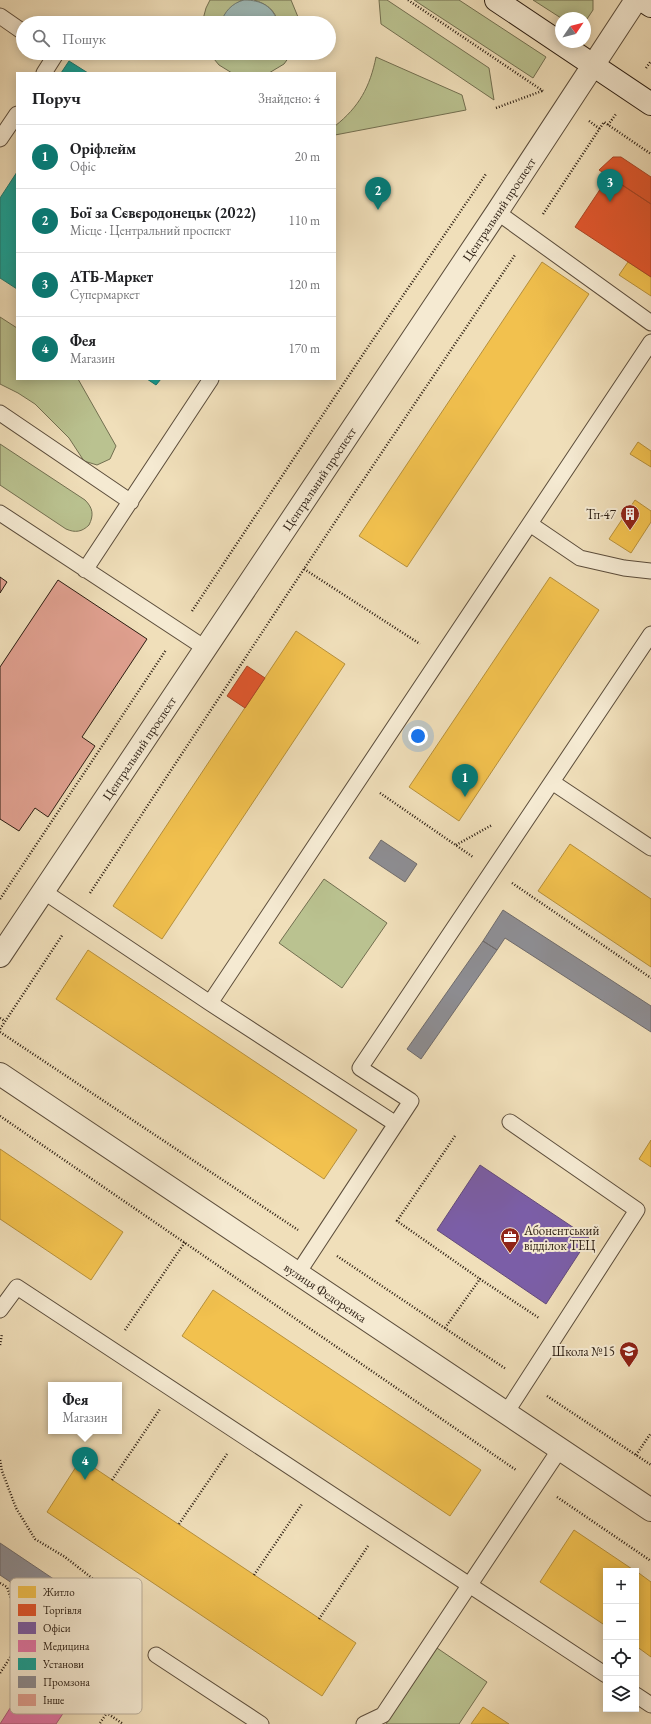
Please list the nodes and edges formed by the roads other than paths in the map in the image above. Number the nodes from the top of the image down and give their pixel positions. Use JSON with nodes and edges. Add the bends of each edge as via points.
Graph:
{"nodes":[{"id":1,"x":496,"y":0,"type":"edge"},
{"id":2,"x":636,"y":0,"type":"edge"},
{"id":3,"x":642,"y":0,"type":"edge"},
{"id":4,"x":651,"y":6,"type":"edge"},
{"id":5,"x":0,"y":16,"type":"edge"},
{"id":6,"x":16,"y":27,"type":"edge"},
{"id":7,"x":52,"y":60,"type":"edge"},
{"id":8,"x":593,"y":65,"type":"junction"},
{"id":9,"x":45,"y":72,"type":"edge"},
{"id":10,"x":651,"y":104,"type":"edge"},
{"id":11,"x":16,"y":115,"type":"edge"},
{"id":12,"x":0,"y":139,"type":"edge"},
{"id":13,"x":497,"y":212,"type":"junction"},
{"id":14,"x":651,"y":323,"type":"edge"},
{"id":15,"x":651,"y":342,"type":"edge"},
{"id":16,"x":210,"y":380,"type":"edge"},
{"id":17,"x":0,"y":412,"type":"edge"},
{"id":18,"x":131,"y":502,"type":"junction"},
{"id":19,"x":0,"y":513,"type":"edge"},
{"id":20,"x":530,"y":524,"type":"junction"},
{"id":21,"x":85,"y":570,"type":"junction"},
{"id":22,"x":651,"y":571,"type":"edge"},
{"id":23,"x":651,"y":634,"type":"edge"},
{"id":24,"x":205,"y":648,"type":"junction"},
{"id":25,"x":552,"y":782,"type":"junction"},
{"id":26,"x":651,"y":848,"type":"edge"},
{"id":27,"x":43,"y":891,"type":"junction"},
{"id":28,"x":0,"y":956,"type":"edge"},
{"id":29,"x":210,"y":1003,"type":"junction"},
{"id":30,"x":0,"y":1074,"type":"edge"},
{"id":31,"x":510,"y":1122,"type":"dead end"},
{"id":32,"x":396,"y":1124,"type":"junction"},
{"id":33,"x":298,"y":1273,"type":"junction"},
{"id":34,"x":0,"y":1310,"type":"edge"},
{"id":35,"x":506,"y":1413,"type":"junction"},
{"id":36,"x":560,"y":1449,"type":"junction"},
{"id":37,"x":651,"y":1510,"type":"edge"},
{"id":38,"x":470,"y":1585,"type":"junction"},
{"id":39,"x":156,"y":1655,"type":"road end"},
{"id":40,"x":603,"y":1673,"type":"edge"},
{"id":41,"x":639,"y":1697,"type":"edge"},
{"id":42,"x":651,"y":1705,"type":"edge"},
{"id":43,"x":261,"y":1724,"type":"edge"},
{"id":44,"x":364,"y":1724,"type":"edge"}],
"edges":[{"from":1,"to":8,"type":"street"},
{"from":2,"to":8,"type":"street","name":"Центральний проспект"},
{"from":3,"to":4,"type":"street"},
{"from":5,"to":6,"type":"lane"},
{"from":7,"to":9,"type":"lane"},
{"from":8,"to":10,"type":"street"},
{"from":8,"to":13,"type":"street","name":"Центральний проспект"},
{"from":11,"to":12,"type":"lane"},
{"from":13,"to":14,"type":"lane"},
{"from":13,"to":24,"type":"street","name":"Центральний проспект"},
{"from":15,"to":20,"type":"lane"},
{"from":16,"to":18,"type":"lane"},
{"from":17,"to":18,"type":"lane"},
{"from":18,"to":21,"type":"lane"},
{"from":19,"to":21,"type":"lane"},
{"from":20,"to":22,"type":"lane","via":[[580,558]]},
{"from":20,"to":29,"type":"lane"},
{"from":21,"to":24,"type":"lane"},
{"from":23,"to":25,"type":"lane"},
{"from":24,"to":27,"type":"street","name":"Центральний проспект"},
{"from":25,"to":26,"type":"lane"},
{"from":25,"to":32,"type":"lane","via":[[360,1068],[411,1101]]},
{"from":27,"to":28,"type":"street","name":"Центральний проспект"},
{"from":27,"to":29,"type":"lane"},
{"from":29,"to":32,"type":"lane"},
{"from":30,"to":33,"type":"street","name":"вулиця Федоренка"},
{"from":31,"to":35,"type":"lane","via":[[637,1210]]},
{"from":32,"to":33,"type":"lane"},
{"from":33,"to":35,"type":"street","name":"вулиця Федоренка"},
{"from":34,"to":38,"type":"lane","via":[[17,1287]]},
{"from":35,"to":36,"type":"street","name":"вулиця Федоренка"},
{"from":36,"to":37,"type":"street","name":"вулиця Федоренка"},
{"from":36,"to":38,"type":"lane"},
{"from":38,"to":40,"type":"lane"},
{"from":38,"to":44,"type":"lane","via":[[383,1715]]},
{"from":39,"to":43,"type":"lane"},
{"from":41,"to":42,"type":"lane"}]}
